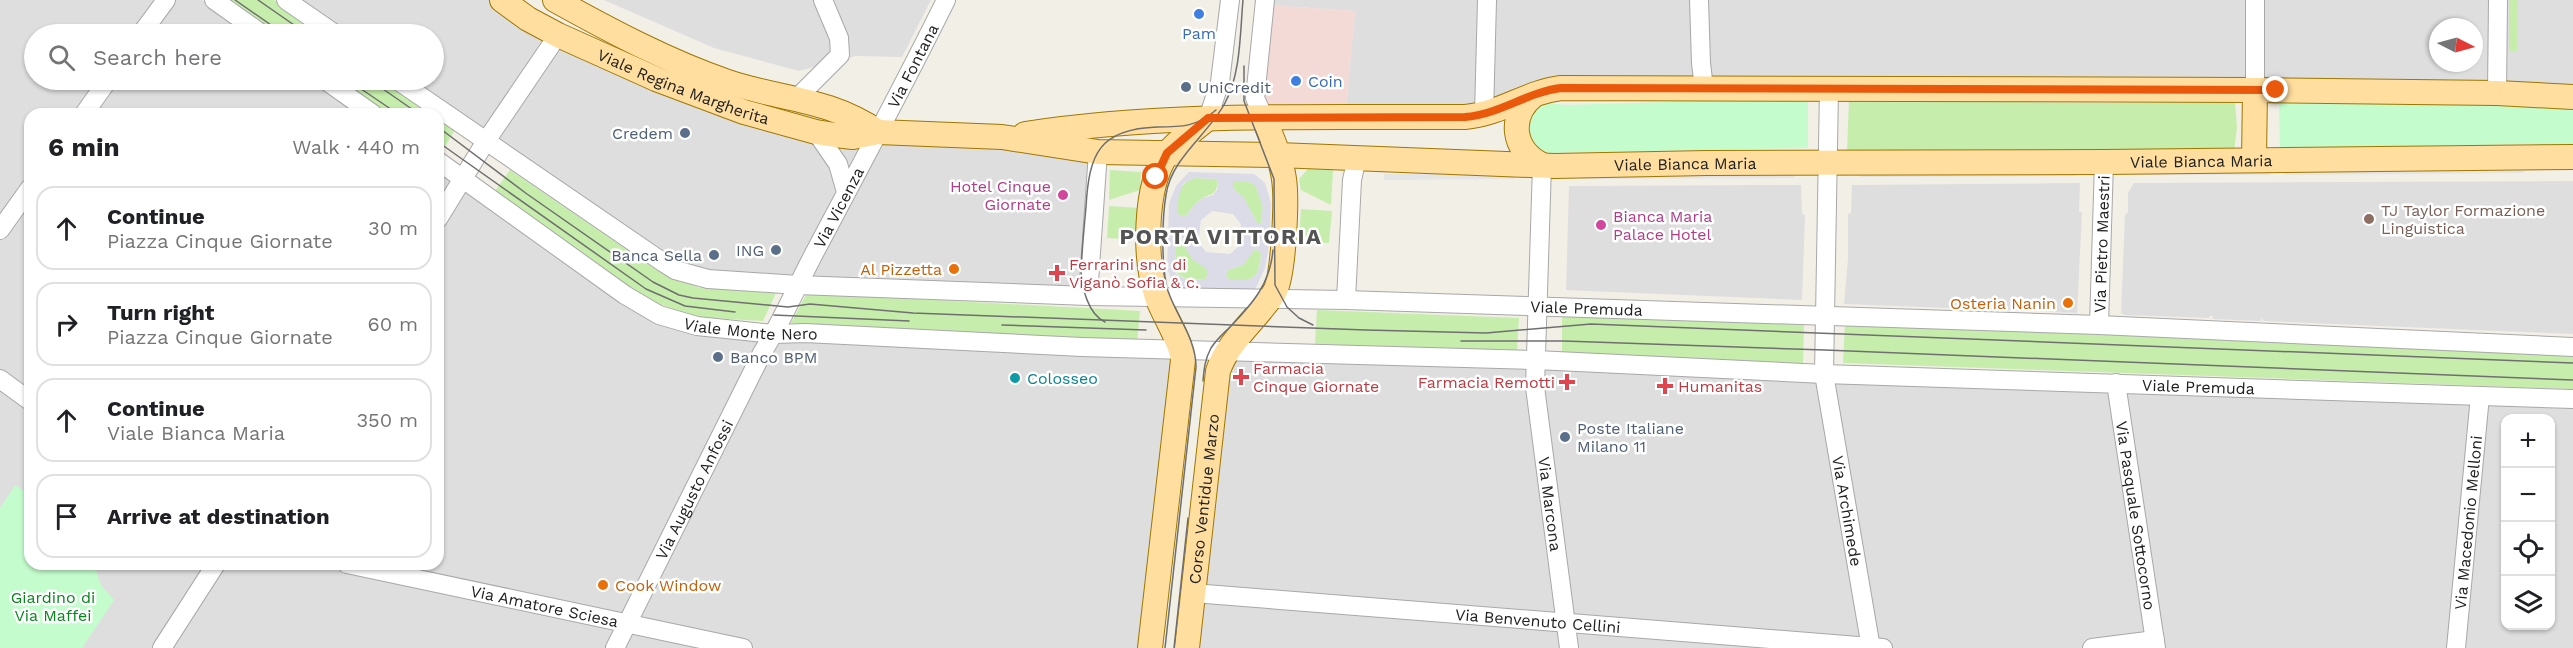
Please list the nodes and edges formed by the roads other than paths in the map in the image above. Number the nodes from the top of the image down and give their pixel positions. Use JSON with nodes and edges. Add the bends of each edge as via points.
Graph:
{"nodes":[{"id":1,"x":166,"y":0,"type":"edge"},
{"id":2,"x":214,"y":0,"type":"edge"},
{"id":3,"x":286,"y":0,"type":"edge"},
{"id":4,"x":502,"y":0,"type":"edge"},
{"id":5,"x":823,"y":0,"type":"edge"},
{"id":6,"x":946,"y":0,"type":"edge"},
{"id":7,"x":1230,"y":0,"type":"edge"},
{"id":8,"x":1265,"y":0,"type":"edge"},
{"id":9,"x":1487,"y":0,"type":"edge"},
{"id":10,"x":1699,"y":0,"type":"edge"},
{"id":11,"x":2255,"y":0,"type":"edge"},
{"id":12,"x":2498,"y":0,"type":"edge"},
{"id":13,"x":571,"y":4,"type":"edge"},
{"id":14,"x":148,"y":24,"type":"edge"},
{"id":15,"x":248,"y":24,"type":"edge"},
{"id":16,"x":321,"y":24,"type":"edge"},
{"id":17,"x":558,"y":35,"type":"junction"},
{"id":18,"x":1704,"y":88,"type":"junction"},
{"id":19,"x":1829,"y":89,"type":"junction"},
{"id":20,"x":101,"y":90,"type":"edge"},
{"id":21,"x":339,"y":90,"type":"edge"},
{"id":22,"x":412,"y":90,"type":"edge"},
{"id":23,"x":2255,"y":90,"type":"junction"},
{"id":24,"x":2497,"y":93,"type":"junction"},
{"id":25,"x":1534,"y":95,"type":"junction"},
{"id":26,"x":2573,"y":97,"type":"edge"},
{"id":27,"x":797,"y":98,"type":"junction"},
{"id":28,"x":88,"y":108,"type":"edge"},
{"id":29,"x":365,"y":108,"type":"edge"},
{"id":30,"x":438,"y":108,"type":"edge"},
{"id":31,"x":444,"y":112,"type":"edge"},
{"id":32,"x":1484,"y":115,"type":"junction"},
{"id":33,"x":1208,"y":118,"type":"junction"},
{"id":34,"x":1264,"y":118,"type":"junction"},
{"id":35,"x":1355,"y":118,"type":"junction"},
{"id":36,"x":1071,"y":127,"type":"junction"},
{"id":37,"x":816,"y":132,"type":"junction"},
{"id":38,"x":878,"y":132,"type":"junction"},
{"id":39,"x":1002,"y":137,"type":"junction"},
{"id":40,"x":486,"y":141,"type":"junction"},
{"id":41,"x":1098,"y":152,"type":"junction"},
{"id":42,"x":1167,"y":153,"type":"junction"},
{"id":43,"x":1278,"y":155,"type":"junction"},
{"id":44,"x":2573,"y":157,"type":"edge"},
{"id":45,"x":1358,"y":158,"type":"junction"},
{"id":46,"x":2254,"y":160,"type":"junction"},
{"id":47,"x":2104,"y":162,"type":"junction"},
{"id":48,"x":1828,"y":163,"type":"junction"},
{"id":49,"x":444,"y":165,"type":"edge"},
{"id":50,"x":1542,"y":165,"type":"junction"},
{"id":51,"x":463,"y":179,"type":"junction"},
{"id":52,"x":846,"y":192,"type":"junction"},
{"id":53,"x":24,"y":196,"type":"edge"},
{"id":54,"x":444,"y":209,"type":"edge"},
{"id":55,"x":0,"y":230,"type":"edge"},
{"id":56,"x":798,"y":285,"type":"junction"},
{"id":57,"x":1088,"y":296,"type":"junction"},
{"id":58,"x":1157,"y":297,"type":"junction"},
{"id":59,"x":1269,"y":299,"type":"junction"},
{"id":60,"x":1346,"y":300,"type":"junction"},
{"id":61,"x":1538,"y":306,"type":"junction"},
{"id":62,"x":1825,"y":315,"type":"junction"},
{"id":63,"x":2099,"y":325,"type":"junction"},
{"id":64,"x":774,"y":334,"type":"junction"},
{"id":65,"x":2573,"y":347,"type":"edge"},
{"id":66,"x":1183,"y":350,"type":"junction"},
{"id":67,"x":1227,"y":352,"type":"junction"},
{"id":68,"x":1536,"y":360,"type":"junction"},
{"id":69,"x":1824,"y":374,"type":"junction"},
{"id":70,"x":0,"y":379,"type":"edge"},
{"id":71,"x":2116,"y":383,"type":"junction"},
{"id":72,"x":2480,"y":396,"type":"junction"},
{"id":73,"x":24,"y":397,"type":"edge"},
{"id":74,"x":2573,"y":399,"type":"edge"},
{"id":75,"x":212,"y":570,"type":"edge"},
{"id":76,"x":376,"y":570,"type":"edge"},
{"id":77,"x":1193,"y":593,"type":"junction"},
{"id":78,"x":1566,"y":624,"type":"junction"},
{"id":79,"x":628,"y":625,"type":"junction"},
{"id":80,"x":2156,"y":644,"type":"edge"},
{"id":81,"x":162,"y":648,"type":"edge"},
{"id":82,"x":615,"y":648,"type":"edge"},
{"id":83,"x":743,"y":648,"type":"edge"},
{"id":84,"x":1150,"y":648,"type":"edge"},
{"id":85,"x":1187,"y":648,"type":"edge"},
{"id":86,"x":1569,"y":648,"type":"edge"},
{"id":87,"x":1871,"y":648,"type":"edge"},
{"id":88,"x":1883,"y":648,"type":"edge"},
{"id":89,"x":2092,"y":648,"type":"edge"},
{"id":90,"x":2456,"y":648,"type":"edge"}],
"edges":[{"from":1,"to":14,"type":"street"},
{"from":2,"to":15,"type":"street"},
{"from":3,"to":16,"type":"street"},
{"from":4,"to":17,"type":"main road","name":"Viale Regina Margherita"},
{"from":5,"to":27,"type":"street","via":[[839,38],[840,55]]},
{"from":6,"to":38,"type":"street","name":"Via Fontana"},
{"from":7,"to":33,"type":"street","via":[[1220,82]]},
{"from":8,"to":34,"type":"street","via":[[1255,98]]},
{"from":9,"to":32,"type":"street"},
{"from":10,"to":18,"type":"street"},
{"from":11,"to":23,"type":"street"},
{"from":12,"to":24,"type":"street"},
{"from":13,"to":17,"type":"main road","via":[[571,29]]},
{"from":13,"to":27,"type":"main road","name":"Viale Regina Margherita","via":[[721,79]]},
{"from":17,"to":37,"type":"main road","name":"Viale Regina Margherita","via":[[656,79],[744,112]]},
{"from":17,"to":40,"type":"street"},
{"from":18,"to":19,"type":"main road"},
{"from":18,"to":25,"type":"main road","via":[[1561,88]]},
{"from":19,"to":23,"type":"main road"},
{"from":19,"to":48,"type":"street"},
{"from":20,"to":28,"type":"street"},
{"from":21,"to":29,"type":"street"},
{"from":22,"to":30,"type":"street"},
{"from":23,"to":24,"type":"main road"},
{"from":23,"to":46,"type":"main road"},
{"from":24,"to":26,"type":"main road"},
{"from":25,"to":32,"type":"main road"},
{"from":25,"to":50,"type":"main road","via":[[1519,113],[1517,137],[1526,154]]},
{"from":27,"to":38,"type":"main road","name":"Viale Regina Margherita","via":[[853,115]]},
{"from":31,"to":40,"type":"street"},
{"from":32,"to":35,"type":"main road"},
{"from":33,"to":34,"type":"main road"},
{"from":33,"to":36,"type":"main road"},
{"from":33,"to":42,"type":"main road"},
{"from":34,"to":35,"type":"main road"},
{"from":34,"to":43,"type":"main road","name":"Corso Ventidue Marzo"},
{"from":35,"to":45,"type":"main road","via":[[1344,128],[1341,139],[1345,148]]},
{"from":36,"to":39,"type":"main road"},
{"from":36,"to":41,"type":"main road"},
{"from":37,"to":38,"type":"main road","name":"Viale Regina Margherita","via":[[853,136]]},
{"from":37,"to":52,"type":"street","via":[[838,164]]},
{"from":38,"to":39,"type":"main road","name":"Viale Regina Margherita"},
{"from":38,"to":52,"type":"street","name":"Via Vicenza"},
{"from":39,"to":41,"type":"main road","name":"Viale Bianca Maria"},
{"from":40,"to":51,"type":"street"},
{"from":40,"to":56,"type":"street","via":[[675,270],[708,279]]},
{"from":41,"to":42,"type":"main road","name":"Viale Bianca Maria"},
{"from":41,"to":57,"type":"street"},
{"from":42,"to":43,"type":"main road","name":"Viale Bianca Maria"},
{"from":42,"to":58,"type":"main road","via":[[1155,181],[1151,205],[1149,267]]},
{"from":43,"to":45,"type":"main road","name":"Viale Bianca Maria"},
{"from":43,"to":59,"type":"main road","name":"Corso Ventidue Marzo","via":[[1284,187],[1281,259],[1278,285]]},
{"from":44,"to":46,"type":"main road","name":"Viale Bianca Maria"},
{"from":45,"to":50,"type":"main road","name":"Viale Bianca Maria"},
{"from":45,"to":60,"type":"street","via":[[1352,180]]},
{"from":46,"to":47,"type":"main road","name":"Viale Bianca Maria"},
{"from":47,"to":48,"type":"main road","name":"Viale Bianca Maria"},
{"from":47,"to":63,"type":"street","name":"Via Pietro Maestri"},
{"from":48,"to":50,"type":"main road","name":"Viale Bianca Maria"},
{"from":48,"to":62,"type":"street"},
{"from":49,"to":51,"type":"street","name":"Viale Monte Nero"},
{"from":50,"to":61,"type":"street","name":"Via Marcona"},
{"from":51,"to":54,"type":"street"},
{"from":51,"to":64,"type":"street","name":"Viale Monte Nero","via":[[660,315],[697,326]]},
{"from":52,"to":56,"type":"street","name":"Via Vicenza"},
{"from":53,"to":55,"type":"street"},
{"from":56,"to":57,"type":"street"},
{"from":56,"to":64,"type":"street","name":"Via Vicenza"},
{"from":57,"to":58,"type":"street","name":"Viale Premuda"},
{"from":58,"to":59,"type":"street","name":"Viale Premuda"},
{"from":58,"to":66,"type":"main road"},
{"from":59,"to":60,"type":"street","name":"Viale Premuda"},
{"from":59,"to":67,"type":"main road","name":"Corso Ventidue Marzo"},
{"from":60,"to":61,"type":"street","name":"Viale Premuda"},
{"from":61,"to":62,"type":"street","name":"Viale Premuda"},
{"from":61,"to":68,"type":"street","name":"Via Marcona"},
{"from":62,"to":63,"type":"street","name":"Viale Premuda"},
{"from":62,"to":69,"type":"street"},
{"from":63,"to":65,"type":"street","name":"Viale Premuda"},
{"from":64,"to":66,"type":"street","name":"Viale Monte Nero"},
{"from":64,"to":79,"type":"street","name":"Via Augusto Anfossi"},
{"from":66,"to":67,"type":"street","name":"Viale Monte Nero"},
{"from":66,"to":84,"type":"main road","name":"Corso Ventidue Marzo"},
{"from":67,"to":68,"type":"street","name":"Viale Premuda"},
{"from":67,"to":77,"type":"main road","name":"Corso Ventidue Marzo","via":[[1216,378]]},
{"from":68,"to":69,"type":"street","name":"Viale Premuda"},
{"from":68,"to":78,"type":"street","name":"Via Marcona","via":[[1535,387]]},
{"from":69,"to":71,"type":"street","name":"Viale Premuda"},
{"from":69,"to":87,"type":"street","name":"Via Archimede"},
{"from":70,"to":73,"type":"street"},
{"from":71,"to":72,"type":"street","name":"Viale Premuda"},
{"from":71,"to":80,"type":"street","name":"Via Pasquale Sottocorno"},
{"from":72,"to":74,"type":"street","name":"Viale Premuda"},
{"from":72,"to":90,"type":"street","name":"Via Macedonio Melloni"},
{"from":75,"to":81,"type":"street"},
{"from":76,"to":79,"type":"street","name":"Via Amatore Sciesa"},
{"from":77,"to":78,"type":"street","name":"Via Benvenuto Cellini"},
{"from":77,"to":85,"type":"main road","name":"Corso Ventidue Marzo"},
{"from":78,"to":86,"type":"street","name":"Via Marcona"},
{"from":78,"to":87,"type":"street","name":"Via Benvenuto Cellini"},
{"from":79,"to":82,"type":"street","name":"Via Augusto Anfossi"},
{"from":79,"to":83,"type":"street","name":"Via Amatore Sciesa"},
{"from":80,"to":89,"type":"street"},
{"from":87,"to":88,"type":"street","name":"Via Benvenuto Cellini"}]}
